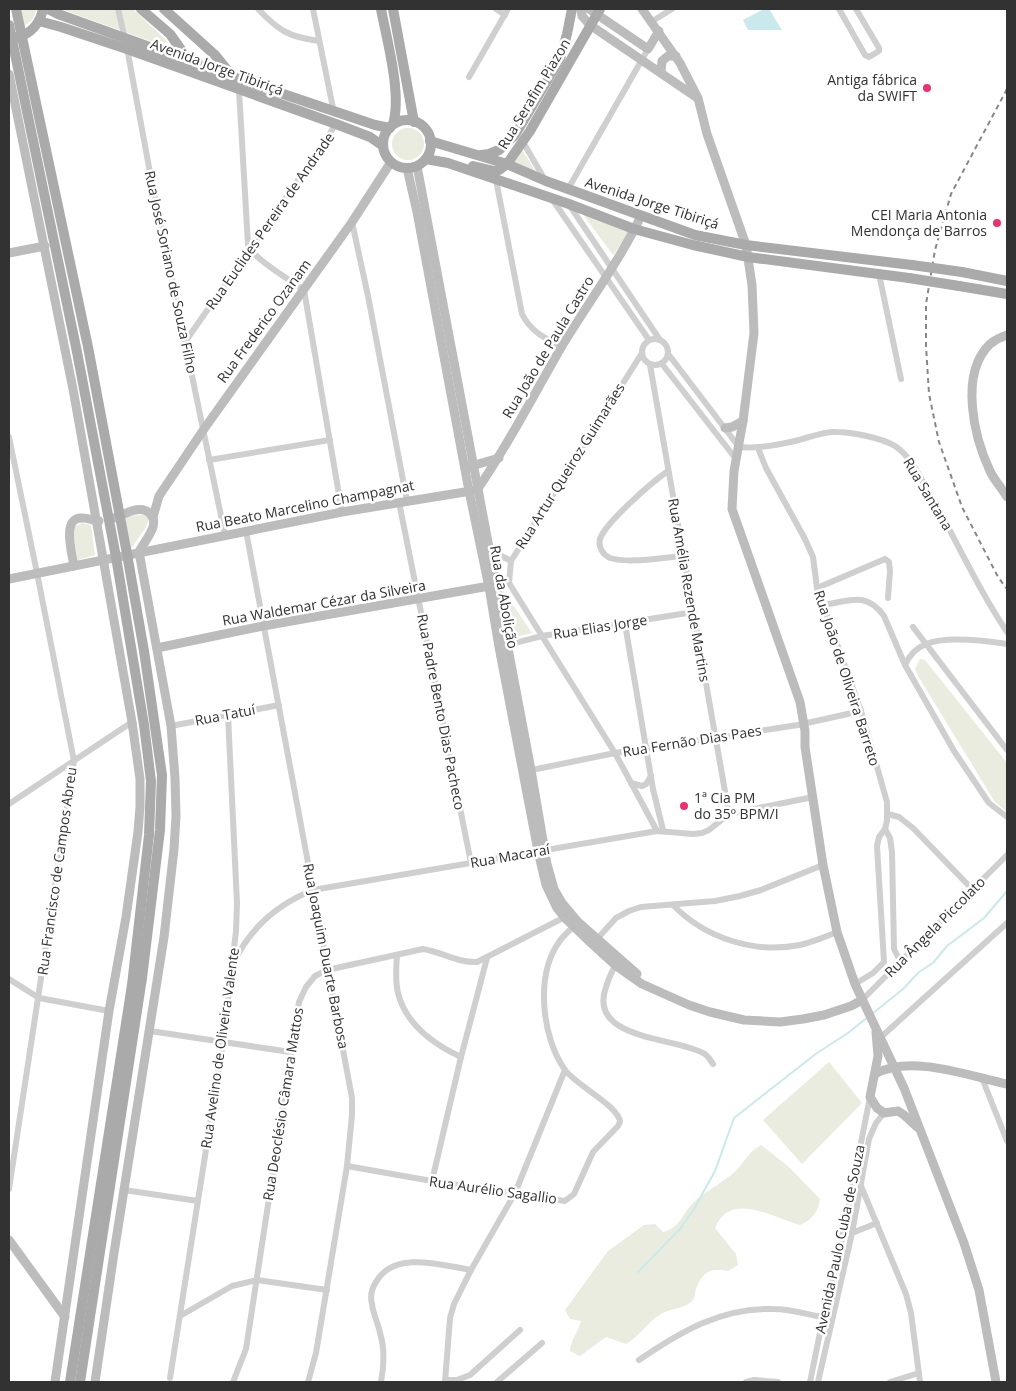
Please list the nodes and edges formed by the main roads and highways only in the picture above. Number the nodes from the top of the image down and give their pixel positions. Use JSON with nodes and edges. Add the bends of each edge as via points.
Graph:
{"nodes":[{"id":1,"x":16,"y":9,"type":"edge"},
{"id":2,"x":43,"y":9,"type":"edge"},
{"id":3,"x":48,"y":9,"type":"edge"},
{"id":4,"x":141,"y":9,"type":"edge"},
{"id":5,"x":164,"y":9,"type":"edge"},
{"id":6,"x":381,"y":9,"type":"edge"},
{"id":7,"x":393,"y":9,"type":"edge"},
{"id":8,"x":572,"y":9,"type":"edge"},
{"id":9,"x":581,"y":9,"type":"edge"},
{"id":10,"x":642,"y":9,"type":"edge"},
{"id":11,"x":595,"y":11,"type":"edge"},
{"id":12,"x":39,"y":21,"type":"junction"},
{"id":13,"x":9,"y":25,"type":"edge"},
{"id":14,"x":590,"y":25,"type":"junction"},
{"id":15,"x":659,"y":30,"type":"junction"},
{"id":16,"x":170,"y":34,"type":"junction"},
{"id":17,"x":22,"y":36,"type":"junction"},
{"id":18,"x":10,"y":39,"type":"edge"},
{"id":19,"x":166,"y":53,"type":"junction"},
{"id":20,"x":678,"y":59,"type":"junction"},
{"id":21,"x":188,"y":66,"type":"junction"},
{"id":22,"x":9,"y":74,"type":"edge"},
{"id":23,"x":664,"y":75,"type":"junction"},
{"id":24,"x":233,"y":77,"type":"junction"},
{"id":25,"x":698,"y":98,"type":"junction"},
{"id":26,"x":414,"y":122,"type":"junction"},
{"id":27,"x":392,"y":126,"type":"junction"},
{"id":28,"x":430,"y":141,"type":"junction"},
{"id":29,"x":383,"y":146,"type":"junction"},
{"id":30,"x":473,"y":155,"type":"junction"},
{"id":31,"x":426,"y":159,"type":"junction"},
{"id":32,"x":390,"y":162,"type":"junction"},
{"id":33,"x":448,"y":163,"type":"junction"},
{"id":34,"x":507,"y":164,"type":"junction"},
{"id":35,"x":412,"y":167,"type":"junction"},
{"id":36,"x":641,"y":216,"type":"junction"},
{"id":37,"x":634,"y":229,"type":"junction"},
{"id":38,"x":746,"y":245,"type":"junction"},
{"id":39,"x":45,"y":246,"type":"junction"},
{"id":40,"x":9,"y":253,"type":"edge"},
{"id":41,"x":748,"y":257,"type":"junction"},
{"id":42,"x":1007,"y":281,"type":"edge"},
{"id":43,"x":1007,"y":294,"type":"edge"},
{"id":44,"x":1007,"y":335,"type":"edge"},
{"id":45,"x":743,"y":421,"type":"junction"},
{"id":46,"x":725,"y":428,"type":"road end"},
{"id":47,"x":499,"y":458,"type":"junction"},
{"id":48,"x":469,"y":467,"type":"junction"},
{"id":49,"x":473,"y":490,"type":"junction"},
{"id":50,"x":159,"y":496,"type":"junction"},
{"id":51,"x":1007,"y":496,"type":"edge"},
{"id":52,"x":142,"y":509,"type":"junction"},
{"id":53,"x":120,"y":516,"type":"junction"},
{"id":54,"x":152,"y":517,"type":"junction"},
{"id":55,"x":108,"y":520,"type":"junction"},
{"id":56,"x":96,"y":521,"type":"junction"},
{"id":57,"x":148,"y":536,"type":"junction"},
{"id":58,"x":156,"y":548,"type":"junction"},
{"id":59,"x":139,"y":552,"type":"junction"},
{"id":60,"x":127,"y":554,"type":"junction"},
{"id":61,"x":116,"y":557,"type":"junction"},
{"id":62,"x":102,"y":560,"type":"junction"},
{"id":63,"x":74,"y":566,"type":"junction"},
{"id":64,"x":9,"y":579,"type":"edge"},
{"id":65,"x":492,"y":586,"type":"junction"},
{"id":66,"x":157,"y":648,"type":"junction"},
{"id":67,"x":527,"y":771,"type":"junction"},
{"id":68,"x":575,"y":924,"type":"junction"},
{"id":69,"x":617,"y":962,"type":"junction"},
{"id":70,"x":864,"y":1004,"type":"junction"},
{"id":71,"x":874,"y":1026,"type":"junction"},
{"id":72,"x":895,"y":1066,"type":"junction"},
{"id":73,"x":875,"y":1074,"type":"junction"},
{"id":74,"x":1007,"y":1084,"type":"edge"},
{"id":75,"x":908,"y":1098,"type":"junction"},
{"id":76,"x":898,"y":1111,"type":"junction"},
{"id":77,"x":922,"y":1133,"type":"junction"},
{"id":78,"x":9,"y":1240,"type":"edge"},
{"id":79,"x":13,"y":1251,"type":"edge"},
{"id":80,"x":70,"y":1283,"type":"junction"},
{"id":81,"x":46,"y":1291,"type":"junction"},
{"id":82,"x":65,"y":1317,"type":"junction"},
{"id":83,"x":55,"y":1382,"type":"edge"},
{"id":84,"x":70,"y":1382,"type":"edge"},
{"id":85,"x":80,"y":1382,"type":"edge"},
{"id":86,"x":96,"y":1382,"type":"edge"},
{"id":87,"x":996,"y":1382,"type":"edge"}],
"edges":[{"from":1,"to":17,"type":"main road"},
{"from":2,"to":12,"type":"main road"},
{"from":3,"to":19,"type":"main road","name":"Avenida Jorge Tibiriçá"},
{"from":4,"to":16,"type":"main road"},
{"from":5,"to":24,"type":"main road"},
{"from":6,"to":27,"type":"main road","via":[[396,97],[397,112]]},
{"from":7,"to":26,"type":"main road"},
{"from":8,"to":30,"type":"main road","via":[[560,59],[515,135],[499,150]]},
{"from":9,"to":14,"type":"main road","via":[[582,16]]},
{"from":10,"to":15,"type":"main road"},
{"from":11,"to":14,"type":"main road","name":"Rua Serafim Piazon"},
{"from":11,"to":15,"type":"main road","via":[[648,49]]},
{"from":12,"to":17,"type":"main road"},
{"from":12,"to":21,"type":"main road","name":"Avenida Jorge Tibiriçá"},
{"from":13,"to":18,"type":"main road"},
{"from":14,"to":23,"type":"main road"},
{"from":14,"to":34,"type":"main road","name":"Rua Serafim Piazon"},
{"from":15,"to":20,"type":"main road"},
{"from":16,"to":19,"type":"main road"},
{"from":16,"to":21,"type":"main road"},
{"from":17,"to":18,"type":"main road"},
{"from":17,"to":53,"type":"main road","via":[[88,346]]},
{"from":18,"to":55,"type":"main road","via":[[77,352]]},
{"from":19,"to":21,"type":"main road","name":"Avenida Jorge Tibiriçá"},
{"from":20,"to":23,"type":"main road","via":[[680,67],[676,74]]},
{"from":20,"to":23,"type":"main road","via":[[668,56],[662,61]]},
{"from":20,"to":25,"type":"main road"},
{"from":21,"to":24,"type":"main road","name":"Avenida Jorge Tibiriçá"},
{"from":21,"to":29,"type":"main road","name":"Avenida Jorge Tibiriçá","via":[[240,90],[370,137]]},
{"from":22,"to":39,"type":"main road"},
{"from":23,"to":25,"type":"main road"},
{"from":24,"to":27,"type":"main road","name":"Avenida Jorge Tibiriçá","via":[[375,125]]},
{"from":25,"to":38,"type":"main road","via":[[707,134]]},
{"from":26,"to":27,"type":"main road","via":[[405,121]]},
{"from":26,"to":28,"type":"main road","via":[[424,128]]},
{"from":27,"to":29,"type":"main road"},
{"from":28,"to":30,"type":"main road","name":"Avenida Jorge Tibiriçá"},
{"from":28,"to":31,"type":"main road"},
{"from":29,"to":32,"type":"main road"},
{"from":30,"to":34,"type":"main road","name":"Avenida Jorge Tibiriçá"},
{"from":31,"to":33,"type":"main road","name":"Avenida Jorge Tibiriçá"},
{"from":31,"to":35,"type":"main road"},
{"from":32,"to":35,"type":"main road","via":[[398,167]]},
{"from":32,"to":50,"type":"main road","name":"Rua Frederico Ozanam","via":[[352,222]]},
{"from":33,"to":34,"type":"main road","name":"Rua Serafim Piazon","via":[[494,171]]},
{"from":33,"to":37,"type":"main road","name":"Avenida Jorge Tibiriçá"},
{"from":34,"to":36,"type":"main road","name":"Avenida Jorge Tibiriçá"},
{"from":35,"to":48,"type":"main road","name":"Rua da Abolição","via":[[417,212]]},
{"from":36,"to":37,"type":"main road","name":"Rua João de Paula Castro"},
{"from":36,"to":38,"type":"main road","name":"Avenida Jorge Tibiriçá","via":[[695,235]]},
{"from":37,"to":41,"type":"main road","name":"Avenida Jorge Tibiriçá"},
{"from":37,"to":47,"type":"main road","name":"Rua João de Paula Castro"},
{"from":38,"to":41,"type":"main road"},
{"from":38,"to":42,"type":"main road","name":"Avenida Jorge Tibiriçá","bridge":true,"via":[[912,265]]},
{"from":39,"to":40,"type":"main road"},
{"from":39,"to":56,"type":"main road"},
{"from":41,"to":43,"type":"main road","name":"Avenida Jorge Tibiriçá","bridge":true},
{"from":41,"to":45,"type":"main road","via":[[754,333]]},
{"from":44,"to":51,"type":"main road","via":[[989,345],[980,358],[972,385],[973,411],[982,452],[991,473]]},
{"from":45,"to":46,"type":"main road"},
{"from":45,"to":70,"type":"main road","via":[[732,509],[800,702],[804,747],[837,932]]},
{"from":47,"to":48,"type":"main road"},
{"from":47,"to":49,"type":"main road","name":"Rua João de Paula Castro"},
{"from":48,"to":49,"type":"main road","name":"Rua da Abolição"},
{"from":49,"to":58,"type":"main road","name":"Rua Beato Marcelino Champagnat"},
{"from":49,"to":65,"type":"main road","name":"Rua da Abolição"},
{"from":49,"to":65,"type":"main road","name":"Rua da Abolição","via":[[488,549]]},
{"from":50,"to":52,"type":"main road","name":"Rua Frederico Ozanam"},
{"from":50,"to":54,"type":"main road","name":"Rua Frederico Ozanam"},
{"from":52,"to":53,"type":"main road","name":"Rua Frederico Ozanam"},
{"from":52,"to":54,"type":"main road"},
{"from":53,"to":55,"type":"main road","name":"Rua Frederico Ozanam"},
{"from":53,"to":60,"type":"main road"},
{"from":54,"to":57,"type":"main road","name":"Rua Frederico Ozanam","via":[[153,527]]},
{"from":55,"to":56,"type":"main road","name":"Rua Frederico Ozanam"},
{"from":55,"to":61,"type":"main road"},
{"from":56,"to":62,"type":"main road"},
{"from":56,"to":63,"type":"main road","name":"Rua Frederico Ozanam","via":[[79,518],[70,526]]},
{"from":57,"to":58,"type":"main road"},
{"from":57,"to":59,"type":"main road","name":"Rua Frederico Ozanam"},
{"from":58,"to":59,"type":"main road","name":"Rua Beato Marcelino Champagnat"},
{"from":59,"to":60,"type":"main road"},
{"from":59,"to":66,"type":"main road"},
{"from":60,"to":61,"type":"main road"},
{"from":60,"to":85,"type":"main road","via":[[159,746],[162,775],[160,830],[142,978]]},
{"from":61,"to":62,"type":"main road"},
{"from":61,"to":84,"type":"main road","via":[[144,726],[151,781],[150,817],[132,985]]},
{"from":62,"to":63,"type":"main road"},
{"from":62,"to":80,"type":"main road","via":[[132,722],[140,779],[140,807]]},
{"from":63,"to":64,"type":"main road"},
{"from":65,"to":66,"type":"main road","name":"Rua Waldemar Cézar da Silveira"},
{"from":65,"to":67,"type":"main road","name":"Rua da Abolição","via":[[499,647]]},
{"from":65,"to":67,"type":"main road","name":"Rua da Abolição","via":[[508,645]]},
{"from":66,"to":86,"type":"main road","via":[[171,726],[176,816],[174,850],[164,937]]},
{"from":67,"to":68,"type":"main road","name":"Rua da Abolição","via":[[546,885],[557,908]]},
{"from":68,"to":69,"type":"main road","name":"Rua da Abolição"},
{"from":68,"to":69,"type":"main road","name":"Rua da Abolição","via":[[597,939]]},
{"from":69,"to":70,"type":"main road","name":"Rua da Abolição","via":[[642,984],[665,995],[710,1012],[744,1020],[780,1022]]},
{"from":70,"to":71,"type":"main road"},
{"from":71,"to":72,"type":"main road"},
{"from":71,"to":73,"type":"main road","via":[[878,1056]]},
{"from":72,"to":73,"type":"main road"},
{"from":72,"to":74,"type":"main road","via":[[945,1070]]},
{"from":72,"to":75,"type":"main road"},
{"from":73,"to":76,"type":"main road","via":[[870,1097],[884,1113]]},
{"from":75,"to":76,"type":"main road"},
{"from":75,"to":77,"type":"main road"},
{"from":76,"to":77,"type":"main road"},
{"from":77,"to":87,"type":"main road","via":[[979,1290]]},
{"from":78,"to":79,"type":"main road"},
{"from":79,"to":81,"type":"main road"},
{"from":80,"to":81,"type":"main road","via":[[64,1295],[53,1297]]},
{"from":80,"to":82,"type":"main road"},
{"from":81,"to":82,"type":"main road"},
{"from":82,"to":83,"type":"main road"}]}
